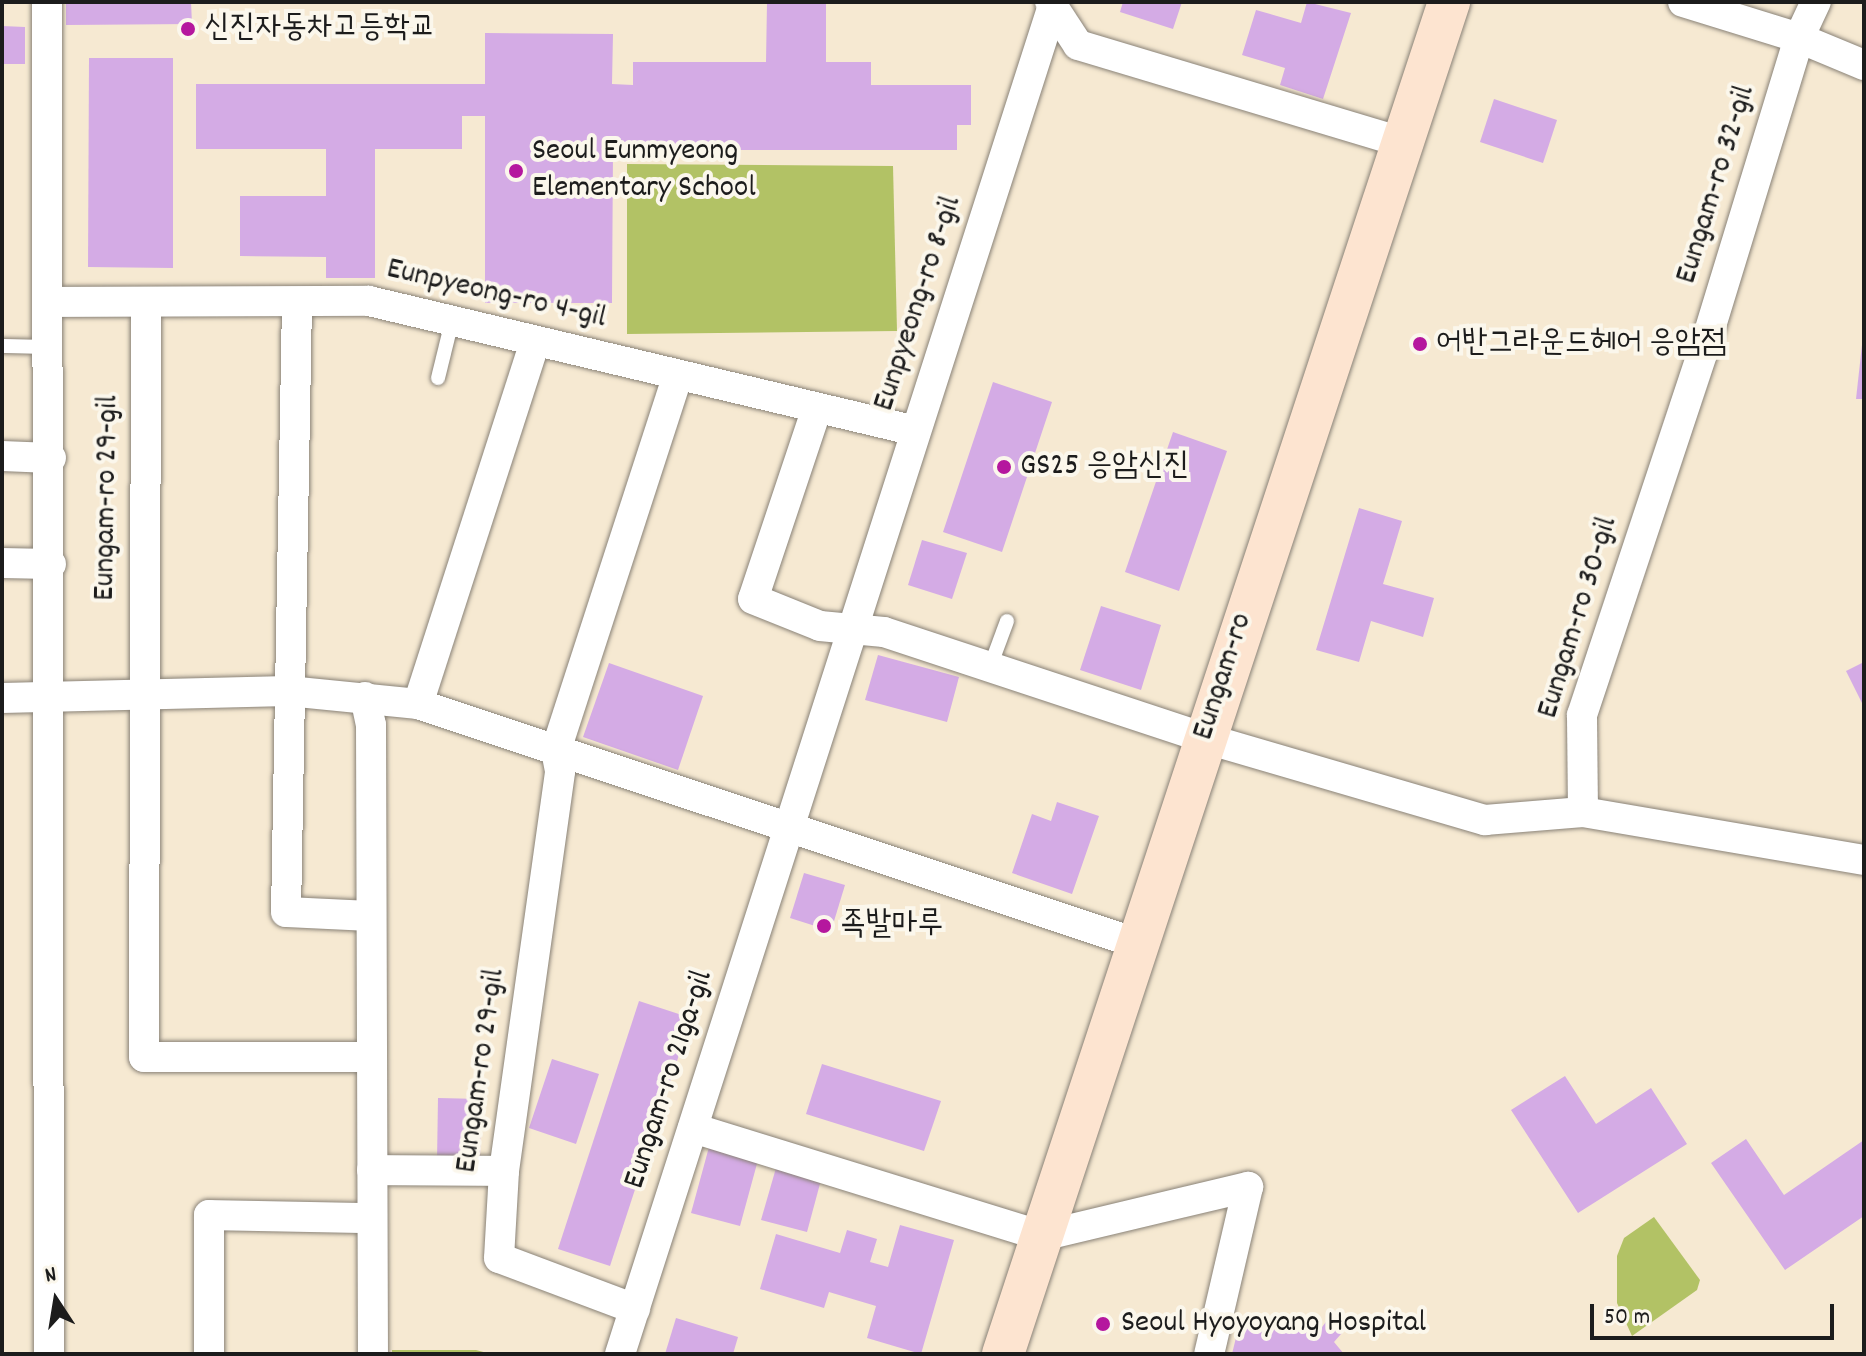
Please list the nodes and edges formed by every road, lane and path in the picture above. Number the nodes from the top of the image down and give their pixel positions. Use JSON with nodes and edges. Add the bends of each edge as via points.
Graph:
{"nodes":[{"id":1,"x":47,"y":2,"type":"edge"},
{"id":2,"x":1449,"y":2,"type":"edge"},
{"id":3,"x":1683,"y":2,"type":"edge"},
{"id":4,"x":1816,"y":2,"type":"edge"},
{"id":5,"x":1052,"y":3,"type":"edge"},
{"id":6,"x":1799,"y":38,"type":"junction"},
{"id":7,"x":1864,"y":65,"type":"edge"},
{"id":8,"x":1401,"y":142,"type":"junction"},
{"id":9,"x":51,"y":302,"type":"junction"},
{"id":10,"x":146,"y":302,"type":"junction"},
{"id":11,"x":297,"y":302,"type":"junction"},
{"id":12,"x":452,"y":321,"type":"junction"},
{"id":13,"x":535,"y":341,"type":"junction"},
{"id":14,"x":2,"y":346,"type":"edge"},
{"id":15,"x":51,"y":347,"type":"junction"},
{"id":16,"x":1703,"y":352,"type":"joint"},
{"id":17,"x":678,"y":375,"type":"junction"},
{"id":18,"x":438,"y":378,"type":"dead end"},
{"id":19,"x":817,"y":408,"type":"junction"},
{"id":20,"x":916,"y":431,"type":"junction"},
{"id":21,"x":2,"y":456,"type":"edge"},
{"id":22,"x":51,"y":458,"type":"junction"},
{"id":23,"x":2,"y":563,"type":"edge"},
{"id":24,"x":51,"y":564,"type":"junction"},
{"id":25,"x":1007,"y":621,"type":"dead end"},
{"id":26,"x":853,"y":629,"type":"junction"},
{"id":27,"x":990,"y":667,"type":"junction"},
{"id":28,"x":288,"y":691,"type":"junction"},
{"id":29,"x":141,"y":696,"type":"junction"},
{"id":30,"x":365,"y":697,"type":"junction"},
{"id":31,"x":2,"y":698,"type":"edge"},
{"id":32,"x":52,"y":698,"type":"junction"},
{"id":33,"x":418,"y":704,"type":"junction"},
{"id":34,"x":1204,"y":738,"type":"junction"},
{"id":35,"x":556,"y":750,"type":"junction"},
{"id":36,"x":1583,"y":812,"type":"junction"},
{"id":37,"x":789,"y":829,"type":"junction"},
{"id":38,"x":1864,"y":860,"type":"edge"},
{"id":39,"x":371,"y":916,"type":"junction"},
{"id":40,"x":1136,"y":943,"type":"junction"},
{"id":41,"x":372,"y":1057,"type":"junction"},
{"id":42,"x":693,"y":1128,"type":"junction"},
{"id":43,"x":372,"y":1170,"type":"junction"},
{"id":44,"x":504,"y":1171,"type":"junction"},
{"id":45,"x":372,"y":1218,"type":"junction"},
{"id":46,"x":1042,"y":1236,"type":"junction"},
{"id":47,"x":635,"y":1309,"type":"junction"},
{"id":48,"x":49,"y":1354,"type":"edge"},
{"id":49,"x":209,"y":1354,"type":"edge"},
{"id":50,"x":373,"y":1354,"type":"edge"},
{"id":51,"x":620,"y":1354,"type":"edge"},
{"id":52,"x":1003,"y":1354,"type":"edge"},
{"id":53,"x":1209,"y":1354,"type":"edge"}],
"edges":[{"from":1,"to":9,"type":"street"},
{"from":2,"to":8,"type":"main road","name":"Eungam-ro"},
{"from":3,"to":6,"type":"street"},
{"from":4,"to":6,"type":"street","name":"Eungam-ro 32-gil"},
{"from":5,"to":8,"type":"street","via":[[1078,45]]},
{"from":5,"to":20,"type":"street","name":"Eunpyeong-ro 8-gil"},
{"from":6,"to":7,"type":"street"},
{"from":6,"to":16,"type":"street","name":"Eungam-ro 32-gil"},
{"from":8,"to":34,"type":"main road","name":"Eungam-ro"},
{"from":9,"to":10,"type":"street","name":"Eunpyeong-ro 4-gil"},
{"from":9,"to":15,"type":"street"},
{"from":10,"to":11,"type":"street","name":"Eunpyeong-ro 4-gil"},
{"from":10,"to":29,"type":"street","name":"Eungam-ro 29-gil"},
{"from":11,"to":12,"type":"street","name":"Eunpyeong-ro 4-gil","via":[[369,301]]},
{"from":11,"to":28,"type":"street"},
{"from":12,"to":13,"type":"street","name":"Eunpyeong-ro 4-gil"},
{"from":12,"to":18,"type":"lane"},
{"from":13,"to":17,"type":"street","name":"Eunpyeong-ro 4-gil"},
{"from":13,"to":33,"type":"street"},
{"from":14,"to":15,"type":"lane"},
{"from":15,"to":22,"type":"street"},
{"from":16,"to":36,"type":"street","name":"Eungam-ro 30-gil","via":[[1582,715]]},
{"from":17,"to":19,"type":"street","name":"Eunpyeong-ro 4-gil"},
{"from":17,"to":35,"type":"street","name":"Eungam-ro 29-gil"},
{"from":19,"to":20,"type":"street","name":"Eunpyeong-ro 4-gil"},
{"from":19,"to":26,"type":"street","via":[[753,599],[820,626]]},
{"from":20,"to":26,"type":"street","name":"Eunpyeong-ro 8-gil"},
{"from":21,"to":22,"type":"street"},
{"from":22,"to":24,"type":"street"},
{"from":23,"to":24,"type":"street"},
{"from":24,"to":32,"type":"street"},
{"from":25,"to":27,"type":"lane"},
{"from":26,"to":27,"type":"street","via":[[884,632]]},
{"from":26,"to":37,"type":"street","name":"Eunpyeong-ro 8-gil"},
{"from":27,"to":34,"type":"street"},
{"from":28,"to":29,"type":"street"},
{"from":28,"to":30,"type":"street"},
{"from":28,"to":39,"type":"street","via":[[286,912]]},
{"from":29,"to":32,"type":"street"},
{"from":29,"to":41,"type":"street","name":"Eungam-ro 29-gil","via":[[144,1057]]},
{"from":30,"to":33,"type":"street"},
{"from":30,"to":39,"type":"street","via":[[371,725]]},
{"from":31,"to":32,"type":"street"},
{"from":32,"to":48,"type":"street"},
{"from":33,"to":35,"type":"street"},
{"from":34,"to":36,"type":"street","via":[[1485,820]]},
{"from":34,"to":40,"type":"main road","name":"Eungam-ro"},
{"from":35,"to":37,"type":"street"},
{"from":35,"to":44,"type":"street","name":"Eungam-ro 29-gil","via":[[560,771]]},
{"from":36,"to":38,"type":"street"},
{"from":37,"to":40,"type":"street"},
{"from":37,"to":42,"type":"street","name":"Eungam-ro 21ga-gil"},
{"from":39,"to":41,"type":"street"},
{"from":40,"to":46,"type":"main road","name":"Eungam-ro"},
{"from":41,"to":43,"type":"street"},
{"from":42,"to":46,"type":"street"},
{"from":42,"to":47,"type":"street","name":"Eungam-ro 21ga-gil"},
{"from":43,"to":44,"type":"street"},
{"from":43,"to":45,"type":"street"},
{"from":44,"to":47,"type":"street","name":"Eungam-ro 29-gil","via":[[499,1258]]},
{"from":45,"to":49,"type":"street","via":[[209,1215]]},
{"from":45,"to":50,"type":"street"},
{"from":46,"to":52,"type":"main road","name":"Eungam-ro"},
{"from":46,"to":53,"type":"street","via":[[1248,1187]]},
{"from":47,"to":51,"type":"street","name":"Eungam-ro 21ga-gil"}]}
